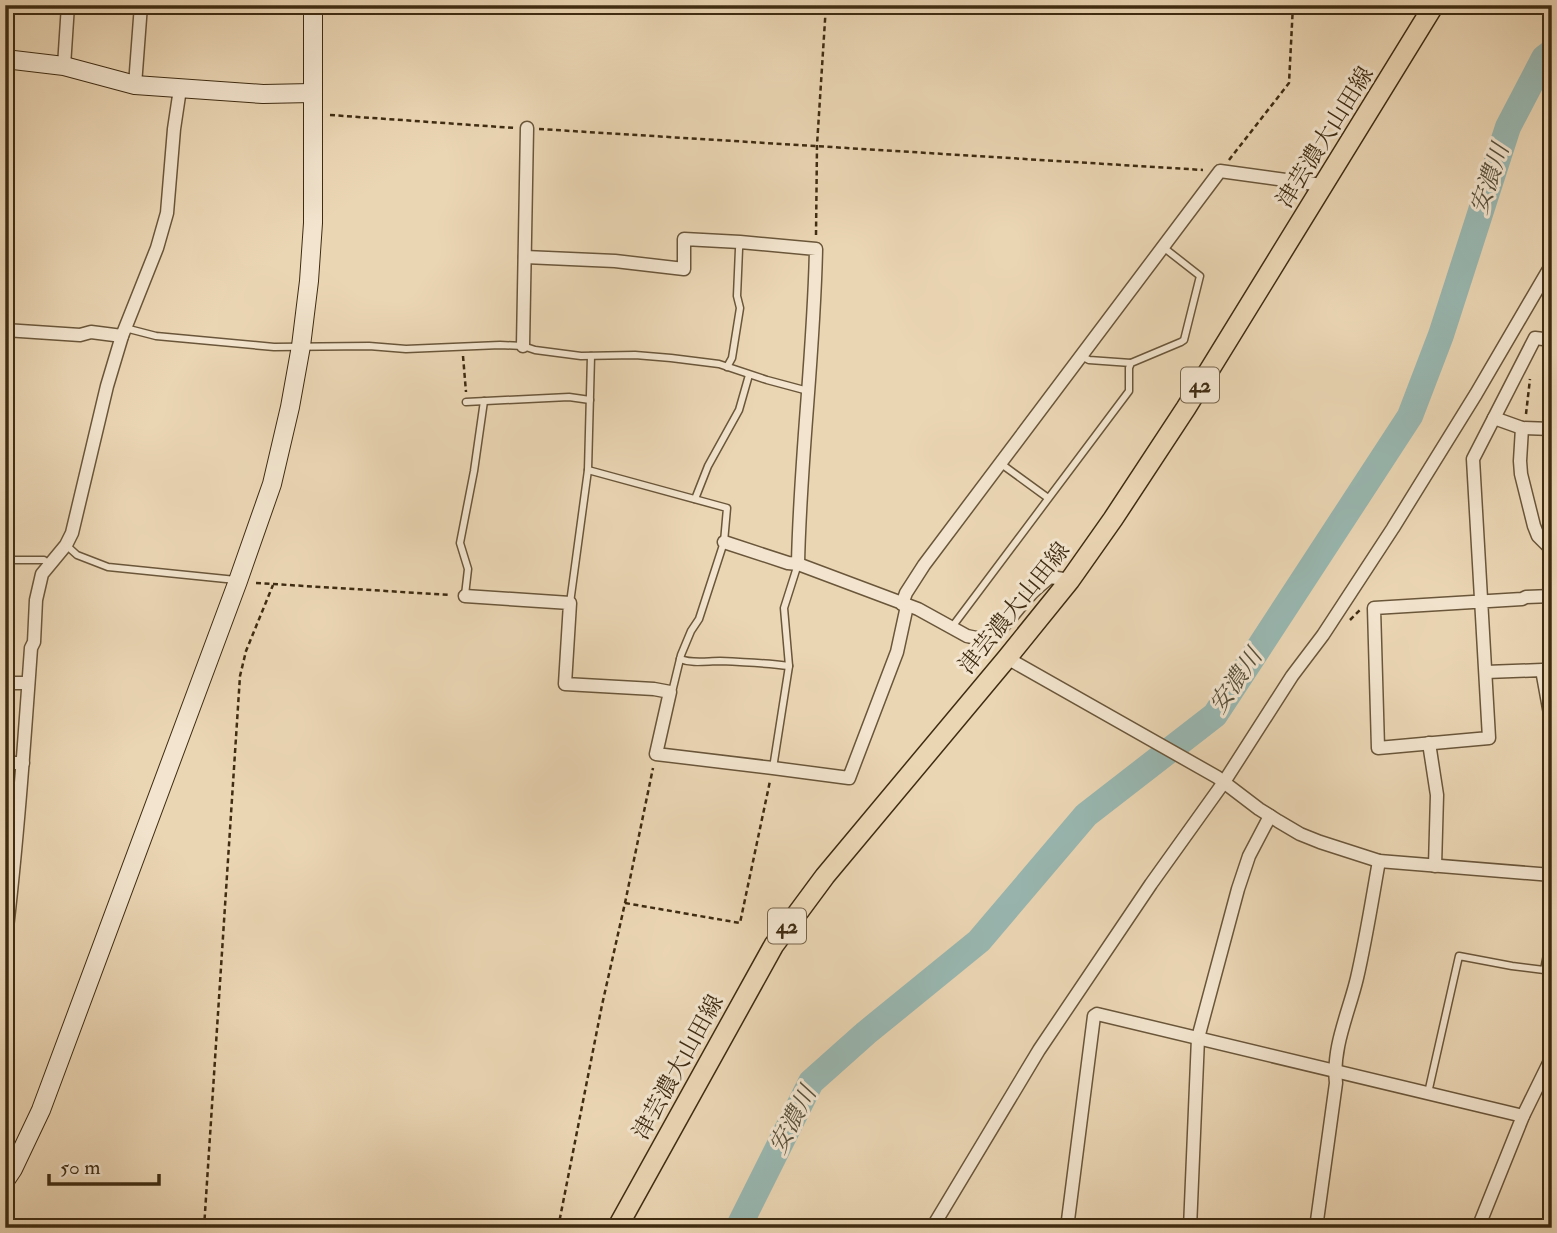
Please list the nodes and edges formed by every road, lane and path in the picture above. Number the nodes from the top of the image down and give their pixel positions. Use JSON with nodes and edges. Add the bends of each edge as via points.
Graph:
{"nodes":[{"id":1,"x":68,"y":5,"type":"edge"},
{"id":2,"x":141,"y":5,"type":"edge"},
{"id":3,"x":313,"y":5,"type":"edge"},
{"id":4,"x":826,"y":5,"type":"edge"},
{"id":5,"x":1293,"y":5,"type":"edge"},
{"id":6,"x":1434,"y":5,"type":"edge"},
{"id":7,"x":5,"y":59,"type":"edge"},
{"id":8,"x":64,"y":66,"type":"junction"},
{"id":9,"x":135,"y":85,"type":"junction"},
{"id":10,"x":180,"y":89,"type":"junction"},
{"id":11,"x":312,"y":93,"type":"junction"},
{"id":12,"x":312,"y":114,"type":"junction"},
{"id":13,"x":527,"y":128,"type":"junction"},
{"id":14,"x":817,"y":145,"type":"junction"},
{"id":15,"x":1220,"y":171,"type":"junction"},
{"id":16,"x":1322,"y":185,"type":"junction"},
{"id":17,"x":741,"y":242,"type":"junction"},
{"id":18,"x":1163,"y":247,"type":"junction"},
{"id":19,"x":816,"y":249,"type":"junction"},
{"id":20,"x":525,"y":257,"type":"junction"},
{"id":21,"x":1552,"y":264,"type":"edge"},
{"id":22,"x":5,"y":330,"type":"edge"},
{"id":23,"x":123,"y":332,"type":"junction"},
{"id":24,"x":1552,"y":340,"type":"edge"},
{"id":25,"x":301,"y":346,"type":"junction"},
{"id":26,"x":462,"y":346,"type":"junction"},
{"id":27,"x":523,"y":346,"type":"junction"},
{"id":28,"x":591,"y":356,"type":"junction"},
{"id":29,"x":1081,"y":356,"type":"junction"},
{"id":30,"x":1131,"y":363,"type":"junction"},
{"id":31,"x":727,"y":367,"type":"junction"},
{"id":32,"x":749,"y":374,"type":"junction"},
{"id":33,"x":1531,"y":376,"type":"dead end"},
{"id":34,"x":809,"y":391,"type":"junction"},
{"id":35,"x":590,"y":400,"type":"junction"},
{"id":36,"x":484,"y":401,"type":"junction"},
{"id":37,"x":466,"y":402,"type":"joint"},
{"id":38,"x":1494,"y":418,"type":"junction"},
{"id":39,"x":1524,"y":428,"type":"junction"},
{"id":40,"x":1552,"y":429,"type":"edge"},
{"id":41,"x":1000,"y":463,"type":"junction"},
{"id":42,"x":588,"y":470,"type":"junction"},
{"id":43,"x":1048,"y":498,"type":"junction"},
{"id":44,"x":695,"y":499,"type":"junction"},
{"id":45,"x":724,"y":542,"type":"junction"},
{"id":46,"x":66,"y":545,"type":"junction"},
{"id":47,"x":1552,"y":550,"type":"edge"},
{"id":48,"x":5,"y":560,"type":"edge"},
{"id":49,"x":797,"y":564,"type":"junction"},
{"id":50,"x":50,"y":565,"type":"junction"},
{"id":51,"x":1070,"y":580,"type":"junction"},
{"id":52,"x":238,"y":581,"type":"junction"},
{"id":53,"x":465,"y":596,"type":"junction"},
{"id":54,"x":1552,"y":596,"type":"edge"},
{"id":55,"x":1482,"y":600,"type":"junction"},
{"id":56,"x":570,"y":603,"type":"junction"},
{"id":57,"x":904,"y":605,"type":"junction"},
{"id":58,"x":952,"y":627,"type":"junction"},
{"id":59,"x":680,"y":659,"type":"junction"},
{"id":60,"x":1013,"y":661,"type":"junction"},
{"id":61,"x":789,"y":666,"type":"junction"},
{"id":62,"x":1486,"y":672,"type":"junction"},
{"id":63,"x":5,"y":683,"type":"edge"},
{"id":64,"x":28,"y":683,"type":"junction"},
{"id":65,"x":670,"y":692,"type":"junction"},
{"id":66,"x":1552,"y":725,"type":"edge"},
{"id":67,"x":1429,"y":744,"type":"junction"},
{"id":68,"x":656,"y":754,"type":"junction"},
{"id":69,"x":5,"y":763,"type":"edge"},
{"id":70,"x":23,"y":764,"type":"junction"},
{"id":71,"x":773,"y":768,"type":"junction"},
{"id":72,"x":1221,"y":779,"type":"junction"},
{"id":73,"x":1270,"y":816,"type":"junction"},
{"id":74,"x":1379,"y":861,"type":"junction"},
{"id":75,"x":1435,"y":866,"type":"junction"},
{"id":76,"x":1552,"y":875,"type":"edge"},
{"id":77,"x":9,"y":890,"type":"edge"},
{"id":78,"x":625,"y":903,"type":"junction"},
{"id":79,"x":1552,"y":930,"type":"edge"},
{"id":80,"x":5,"y":945,"type":"edge"},
{"id":81,"x":1548,"y":970,"type":"edge"},
{"id":82,"x":1198,"y":1038,"type":"junction"},
{"id":83,"x":1552,"y":1062,"type":"edge"},
{"id":84,"x":1335,"y":1070,"type":"junction"},
{"id":85,"x":1428,"y":1093,"type":"junction"},
{"id":86,"x":1522,"y":1116,"type":"junction"},
{"id":87,"x":5,"y":1181,"type":"edge"},
{"id":88,"x":204,"y":1228,"type":"edge"},
{"id":89,"x":558,"y":1228,"type":"edge"},
{"id":90,"x":617,"y":1228,"type":"edge"},
{"id":91,"x":932,"y":1228,"type":"edge"},
{"id":92,"x":1067,"y":1228,"type":"edge"},
{"id":93,"x":1191,"y":1228,"type":"edge"},
{"id":94,"x":1316,"y":1228,"type":"edge"},
{"id":95,"x":1478,"y":1228,"type":"edge"}],
"edges":[{"from":1,"to":8,"type":"street"},
{"from":2,"to":9,"type":"street"},
{"from":3,"to":11,"type":"street"},
{"from":4,"to":14,"type":"path"},
{"from":5,"to":15,"type":"path","via":[[1289,83]]},
{"from":6,"to":16,"type":"main road","name":"津芸濃大山田線","number":"42"},
{"from":7,"to":8,"type":"street"},
{"from":8,"to":9,"type":"street"},
{"from":9,"to":10,"type":"street"},
{"from":10,"to":11,"type":"street"},
{"from":10,"to":23,"type":"street","via":[[167,213]]},
{"from":11,"to":12,"type":"street"},
{"from":12,"to":13,"type":"path"},
{"from":12,"to":25,"type":"street","via":[[313,223]]},
{"from":13,"to":14,"type":"path"},
{"from":13,"to":20,"type":"street"},
{"from":14,"to":15,"type":"path"},
{"from":14,"to":19,"type":"path"},
{"from":15,"to":16,"type":"street"},
{"from":15,"to":18,"type":"street"},
{"from":16,"to":51,"type":"main road","name":"津芸濃大山田線","number":"42","via":[[1179,419]]},
{"from":17,"to":19,"type":"street"},
{"from":17,"to":20,"type":"street","via":[[684,239],[684,269]]},
{"from":17,"to":31,"type":"lane","via":[[740,308]]},
{"from":18,"to":29,"type":"street"},
{"from":18,"to":30,"type":"lane","via":[[1200,276],[1186,336]]},
{"from":19,"to":34,"type":"street"},
{"from":20,"to":27,"type":"street"},
{"from":21,"to":72,"type":"street","via":[[1393,528]]},
{"from":22,"to":23,"type":"street","via":[[80,335]]},
{"from":23,"to":25,"type":"lane"},
{"from":23,"to":46,"type":"street"},
{"from":24,"to":38,"type":"street","via":[[1535,338]]},
{"from":25,"to":26,"type":"lane"},
{"from":25,"to":52,"type":"street","via":[[272,484]]},
{"from":26,"to":27,"type":"lane"},
{"from":26,"to":37,"type":"path"},
{"from":27,"to":28,"type":"lane"},
{"from":28,"to":31,"type":"lane","via":[[635,355]]},
{"from":28,"to":35,"type":"lane"},
{"from":29,"to":30,"type":"lane"},
{"from":29,"to":41,"type":"street"},
{"from":30,"to":43,"type":"lane","via":[[1129,391]]},
{"from":31,"to":32,"type":"lane"},
{"from":32,"to":34,"type":"lane"},
{"from":32,"to":44,"type":"lane","via":[[739,410]]},
{"from":33,"to":39,"type":"path"},
{"from":34,"to":49,"type":"street"},
{"from":35,"to":36,"type":"lane"},
{"from":35,"to":42,"type":"lane"},
{"from":36,"to":37,"type":"lane"},
{"from":36,"to":53,"type":"lane","via":[[460,543],[468,569]]},
{"from":38,"to":39,"type":"street"},
{"from":38,"to":55,"type":"street","via":[[1473,459]]},
{"from":39,"to":40,"type":"street"},
{"from":39,"to":47,"type":"street","via":[[1521,474],[1538,536]]},
{"from":41,"to":43,"type":"lane"},
{"from":41,"to":57,"type":"street","via":[[924,565],[906,593]]},
{"from":42,"to":44,"type":"lane"},
{"from":42,"to":56,"type":"lane"},
{"from":43,"to":58,"type":"lane"},
{"from":44,"to":45,"type":"lane","via":[[727,508]]},
{"from":45,"to":49,"type":"street"},
{"from":45,"to":59,"type":"lane","via":[[699,619]]},
{"from":46,"to":50,"type":"street"},
{"from":46,"to":52,"type":"lane","via":[[77,555],[108,567]]},
{"from":48,"to":50,"type":"lane"},
{"from":49,"to":57,"type":"street"},
{"from":49,"to":61,"type":"lane","via":[[784,608]]},
{"from":50,"to":64,"type":"street","via":[[38,587]]},
{"from":51,"to":58,"type":"street","via":[[1050,577],[995,633],[985,637],[967,636]]},
{"from":51,"to":60,"type":"main road","name":"津芸濃大山田線","number":"42"},
{"from":52,"to":87,"type":"street","via":[[41,1110]]},
{"from":53,"to":56,"type":"street"},
{"from":53,"to":88,"type":"path","via":[[273,584],[240,676]]},
{"from":54,"to":55,"type":"street"},
{"from":55,"to":62,"type":"street"},
{"from":55,"to":67,"type":"street","via":[[1374,608],[1378,748]]},
{"from":56,"to":65,"type":"street","via":[[565,684]]},
{"from":57,"to":58,"type":"street"},
{"from":57,"to":71,"type":"street","via":[[897,652],[849,778]]},
{"from":59,"to":61,"type":"lane"},
{"from":59,"to":65,"type":"lane"},
{"from":60,"to":72,"type":"street"},
{"from":60,"to":90,"type":"main road","name":"津芸濃大山田線","number":"42","via":[[833,866],[780,937]]},
{"from":61,"to":71,"type":"lane"},
{"from":62,"to":66,"type":"street","via":[[1542,670]]},
{"from":62,"to":67,"type":"street","via":[[1489,738]]},
{"from":63,"to":64,"type":"street"},
{"from":64,"to":70,"type":"street"},
{"from":65,"to":68,"type":"street"},
{"from":67,"to":75,"type":"street","via":[[1437,795]]},
{"from":68,"to":71,"type":"street"},
{"from":68,"to":78,"type":"path"},
{"from":69,"to":70,"type":"street"},
{"from":70,"to":77,"type":"street"},
{"from":71,"to":78,"type":"path","via":[[740,923]]},
{"from":72,"to":73,"type":"street"},
{"from":72,"to":91,"type":"street","via":[[1039,1050]]},
{"from":73,"to":74,"type":"street","via":[[1300,834]]},
{"from":73,"to":82,"type":"street","via":[[1238,889]]},
{"from":74,"to":75,"type":"street"},
{"from":74,"to":84,"type":"street"},
{"from":75,"to":76,"type":"street"},
{"from":77,"to":80,"type":"street"},
{"from":78,"to":89,"type":"path"},
{"from":79,"to":81,"type":"lane"},
{"from":81,"to":85,"type":"lane","via":[[1459,956]]},
{"from":82,"to":84,"type":"street"},
{"from":82,"to":92,"type":"street","via":[[1094,1016]]},
{"from":82,"to":93,"type":"street"},
{"from":83,"to":86,"type":"street"},
{"from":84,"to":85,"type":"street"},
{"from":84,"to":94,"type":"street"},
{"from":85,"to":86,"type":"street"},
{"from":86,"to":95,"type":"street"}]}
